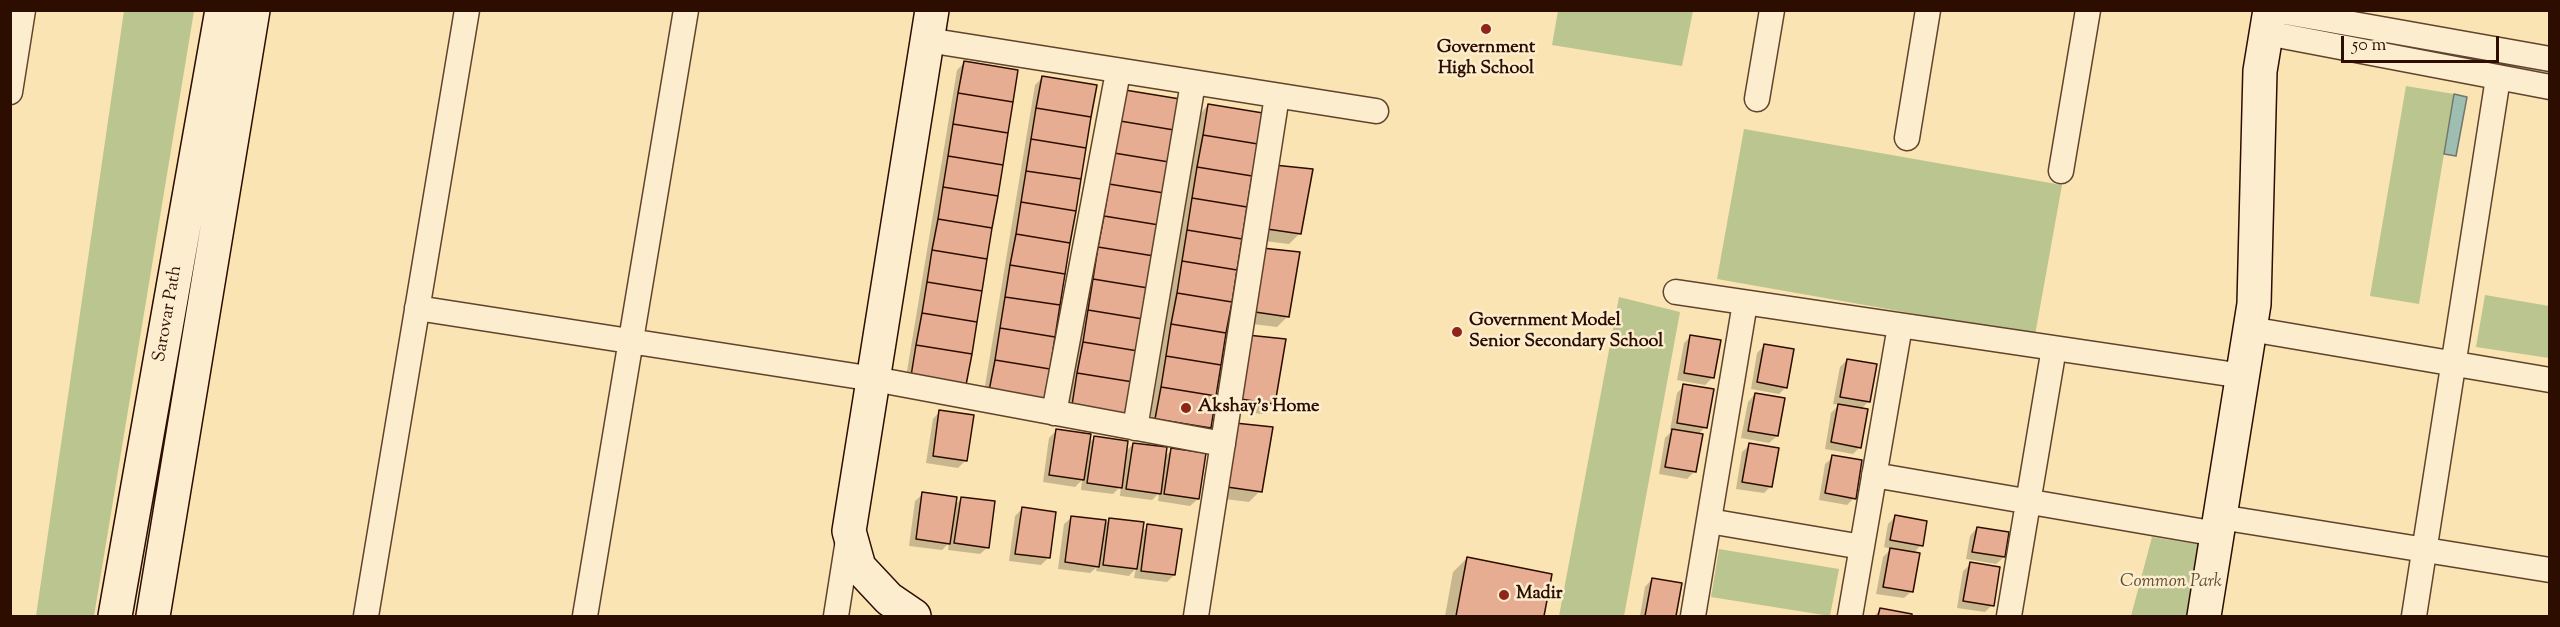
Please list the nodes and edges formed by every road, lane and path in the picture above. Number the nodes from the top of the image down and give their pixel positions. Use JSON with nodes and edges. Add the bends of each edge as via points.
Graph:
{"nodes":[{"id":1,"x":23,"y":10,"type":"edge"},
{"id":2,"x":222,"y":10,"type":"edge"},
{"id":3,"x":253,"y":10,"type":"edge"},
{"id":4,"x":467,"y":10,"type":"edge"},
{"id":5,"x":686,"y":10,"type":"edge"},
{"id":6,"x":1772,"y":10,"type":"edge"},
{"id":7,"x":1928,"y":10,"type":"edge"},
{"id":8,"x":2088,"y":10,"type":"edge"},
{"id":9,"x":2270,"y":18,"type":"edge"},
{"id":10,"x":930,"y":25,"type":"edge"},
{"id":11,"x":14,"y":37,"type":"edge"},
{"id":12,"x":2550,"y":59,"type":"edge"},
{"id":13,"x":1118,"y":72,"type":"junction"},
{"id":14,"x":2498,"y":78,"type":"junction"},
{"id":15,"x":1193,"y":83,"type":"junction"},
{"id":16,"x":2550,"y":87,"type":"edge"},
{"id":17,"x":10,"y":92,"type":"edge"},
{"id":18,"x":1277,"y":96,"type":"junction"},
{"id":19,"x":1757,"y":99,"type":"dead end"},
{"id":20,"x":1376,"y":111,"type":"dead end"},
{"id":21,"x":1907,"y":138,"type":"dead end"},
{"id":22,"x":2061,"y":171,"type":"dead end"},
{"id":23,"x":1676,"y":292,"type":"dead end"},
{"id":24,"x":1744,"y":303,"type":"junction"},
{"id":25,"x":417,"y":308,"type":"junction"},
{"id":26,"x":1900,"y":326,"type":"junction"},
{"id":27,"x":2250,"y":329,"type":"junction"},
{"id":28,"x":631,"y":341,"type":"junction"},
{"id":29,"x":2054,"y":348,"type":"junction"},
{"id":30,"x":2453,"y":363,"type":"junction"},
{"id":31,"x":2243,"y":376,"type":"junction"},
{"id":32,"x":874,"y":379,"type":"junction"},
{"id":33,"x":2550,"y":380,"type":"edge"},
{"id":34,"x":1054,"y":413,"type":"junction"},
{"id":35,"x":1135,"y":428,"type":"junction"},
{"id":36,"x":1222,"y":444,"type":"junction"},
{"id":37,"x":1874,"y":476,"type":"junction"},
{"id":38,"x":2029,"y":502,"type":"junction"},
{"id":39,"x":1709,"y":521,"type":"junction"},
{"id":40,"x":2218,"y":525,"type":"junction"},
{"id":41,"x":849,"y":531,"type":"junction"},
{"id":42,"x":1862,"y":547,"type":"junction"},
{"id":43,"x":2424,"y":550,"type":"junction"},
{"id":44,"x":2550,"y":570,"type":"edge"},
{"id":45,"x":116,"y":616,"type":"edge"},
{"id":46,"x":153,"y":616,"type":"edge"},
{"id":47,"x":366,"y":616,"type":"edge"},
{"id":48,"x":585,"y":616,"type":"edge"},
{"id":49,"x":836,"y":616,"type":"edge"},
{"id":50,"x":914,"y":616,"type":"edge"},
{"id":51,"x":1196,"y":616,"type":"edge"},
{"id":52,"x":1693,"y":616,"type":"edge"},
{"id":53,"x":1850,"y":616,"type":"edge"},
{"id":54,"x":2009,"y":616,"type":"edge"},
{"id":55,"x":2204,"y":616,"type":"edge"},
{"id":56,"x":2414,"y":616,"type":"edge"}],
"edges":[{"from":1,"to":11,"type":"street"},
{"from":2,"to":45,"type":"main road","name":"Sarovar Path"},
{"from":3,"to":46,"type":"main road","name":"Sarovar Path"},
{"from":4,"to":25,"type":"street"},
{"from":5,"to":28,"type":"street"},
{"from":6,"to":19,"type":"street"},
{"from":7,"to":21,"type":"street"},
{"from":8,"to":22,"type":"street"},
{"from":9,"to":12,"type":"street"},
{"from":9,"to":14,"type":"street"},
{"from":9,"to":27,"type":"main road","via":[[2260,71],[2254,304]]},
{"from":10,"to":13,"type":"street"},
{"from":10,"to":32,"type":"main road"},
{"from":11,"to":17,"type":"street"},
{"from":13,"to":15,"type":"street"},
{"from":13,"to":34,"type":"street"},
{"from":14,"to":16,"type":"street"},
{"from":14,"to":30,"type":"street"},
{"from":15,"to":18,"type":"street"},
{"from":15,"to":35,"type":"street"},
{"from":18,"to":20,"type":"street"},
{"from":18,"to":36,"type":"street"},
{"from":23,"to":24,"type":"street"},
{"from":24,"to":26,"type":"street"},
{"from":24,"to":39,"type":"street"},
{"from":25,"to":28,"type":"street"},
{"from":25,"to":47,"type":"street"},
{"from":26,"to":29,"type":"street"},
{"from":26,"to":37,"type":"street"},
{"from":27,"to":30,"type":"street"},
{"from":27,"to":31,"type":"main road"},
{"from":28,"to":32,"type":"street"},
{"from":28,"to":48,"type":"street"},
{"from":29,"to":31,"type":"street"},
{"from":29,"to":38,"type":"street"},
{"from":30,"to":33,"type":"street"},
{"from":30,"to":43,"type":"street"},
{"from":31,"to":40,"type":"main road"},
{"from":32,"to":34,"type":"street"},
{"from":32,"to":41,"type":"main road"},
{"from":34,"to":35,"type":"street"},
{"from":35,"to":36,"type":"street"},
{"from":36,"to":51,"type":"street"},
{"from":37,"to":38,"type":"street"},
{"from":37,"to":42,"type":"street"},
{"from":38,"to":40,"type":"street"},
{"from":38,"to":54,"type":"street"},
{"from":39,"to":42,"type":"street"},
{"from":39,"to":52,"type":"street"},
{"from":40,"to":43,"type":"street"},
{"from":40,"to":55,"type":"main road"},
{"from":41,"to":49,"type":"street"},
{"from":41,"to":50,"type":"main road","via":[[859,567],[889,599]]},
{"from":42,"to":53,"type":"street"},
{"from":43,"to":44,"type":"street"},
{"from":43,"to":56,"type":"street"}]}
